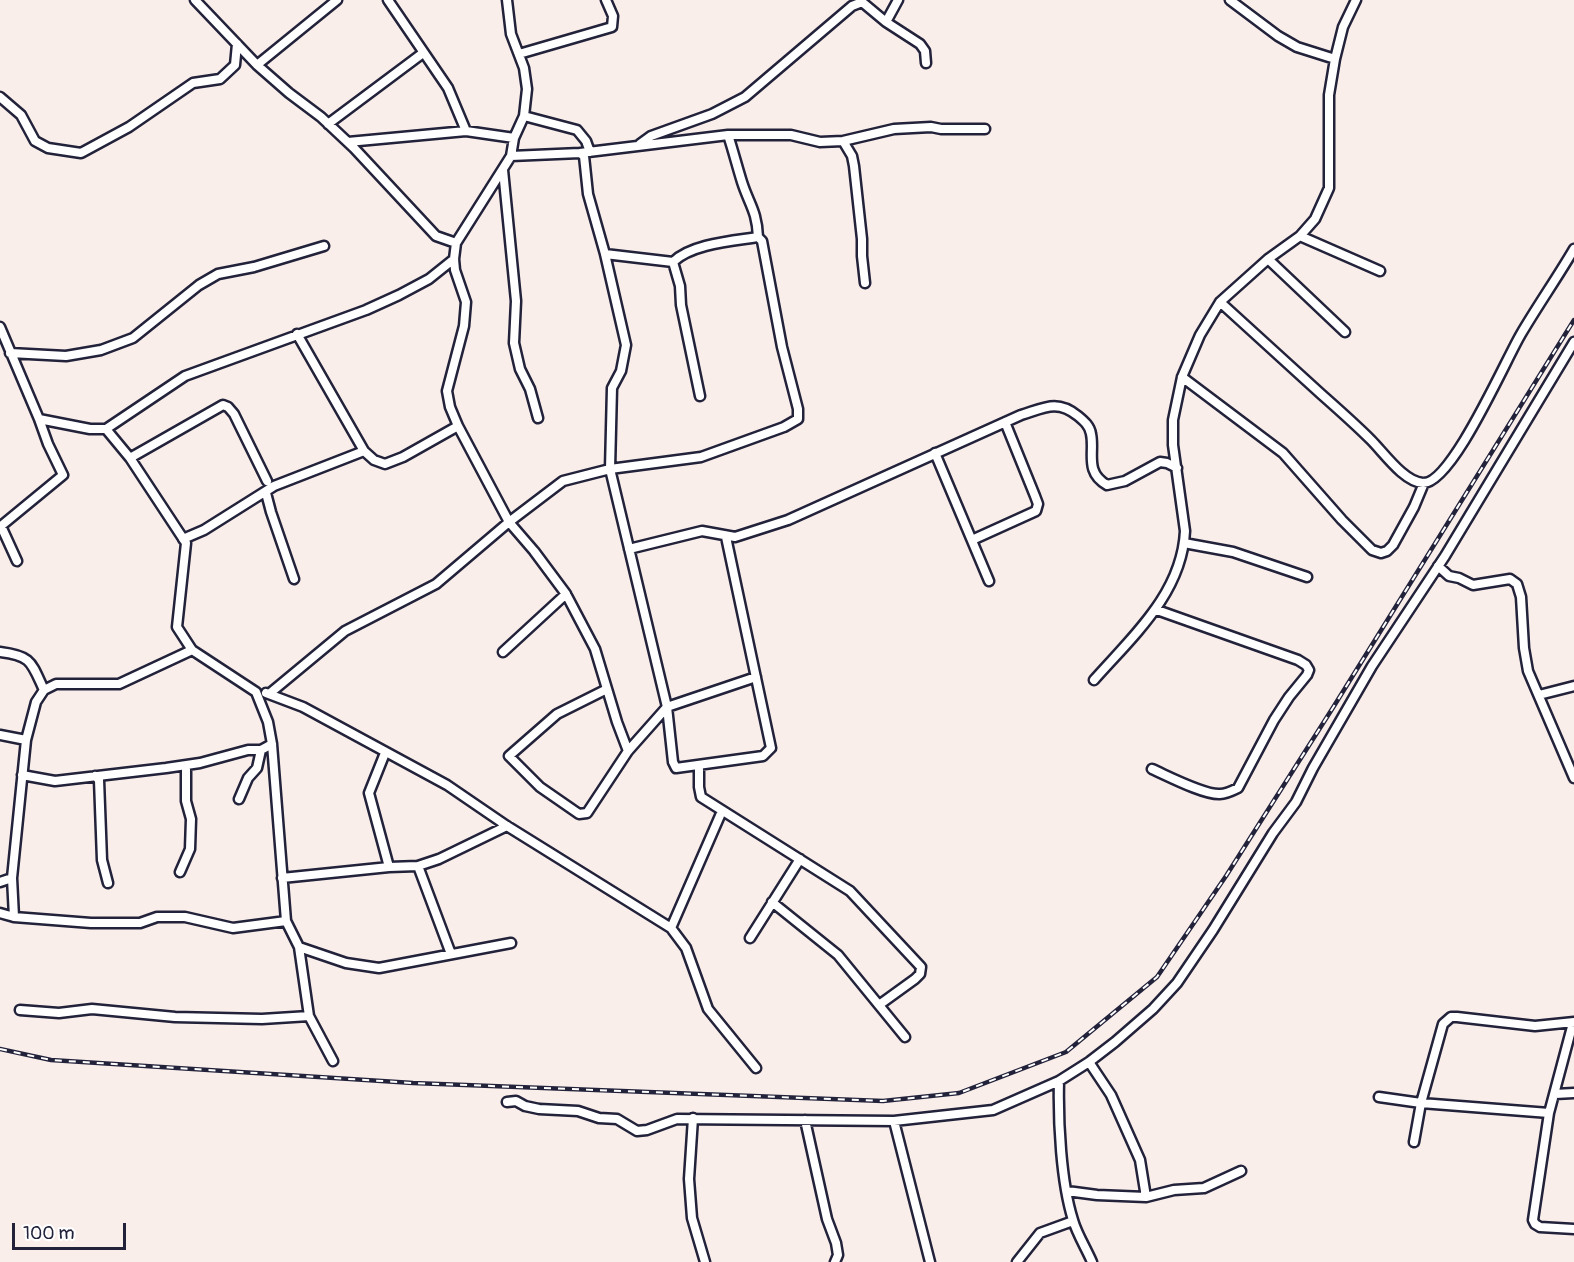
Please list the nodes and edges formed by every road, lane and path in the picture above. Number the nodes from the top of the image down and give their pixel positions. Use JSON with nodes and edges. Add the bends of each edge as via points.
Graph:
{"nodes":[{"id":1,"x":195,"y":0,"type":"edge"},
{"id":2,"x":337,"y":0,"type":"edge"},
{"id":3,"x":388,"y":0,"type":"edge"},
{"id":4,"x":507,"y":0,"type":"edge"},
{"id":5,"x":606,"y":0,"type":"edge"},
{"id":6,"x":898,"y":0,"type":"edge"},
{"id":7,"x":1230,"y":0,"type":"edge"},
{"id":8,"x":1356,"y":0,"type":"edge"},
{"id":9,"x":886,"y":22,"type":"junction"},
{"id":10,"x":237,"y":44,"type":"junction"},
{"id":11,"x":423,"y":53,"type":"junction"},
{"id":12,"x":519,"y":54,"type":"junction"},
{"id":13,"x":1335,"y":59,"type":"junction"},
{"id":14,"x":926,"y":63,"type":"dead end"},
{"id":15,"x":257,"y":66,"type":"junction"},
{"id":16,"x":0,"y":97,"type":"edge"},
{"id":17,"x":524,"y":116,"type":"junction"},
{"id":18,"x":328,"y":124,"type":"junction"},
{"id":19,"x":985,"y":129,"type":"dead end"},
{"id":20,"x":466,"y":131,"type":"junction"},
{"id":21,"x":728,"y":135,"type":"junction"},
{"id":22,"x":514,"y":138,"type":"junction"},
{"id":23,"x":843,"y":141,"type":"junction"},
{"id":24,"x":348,"y":142,"type":"junction"},
{"id":25,"x":638,"y":146,"type":"junction"},
{"id":26,"x":585,"y":152,"type":"junction"},
{"id":27,"x":511,"y":156,"type":"junction"},
{"id":28,"x":503,"y":169,"type":"junction"},
{"id":29,"x":1300,"y":236,"type":"junction"},
{"id":30,"x":758,"y":237,"type":"junction"},
{"id":31,"x":456,"y":243,"type":"junction"},
{"id":32,"x":324,"y":246,"type":"dead end"},
{"id":33,"x":1574,"y":249,"type":"edge"},
{"id":34,"x":605,"y":254,"type":"junction"},
{"id":35,"x":454,"y":259,"type":"junction"},
{"id":36,"x":1268,"y":260,"type":"junction"},
{"id":37,"x":673,"y":262,"type":"junction"},
{"id":38,"x":1380,"y":271,"type":"dead end"},
{"id":39,"x":865,"y":283,"type":"dead end"},
{"id":40,"x":1220,"y":302,"type":"junction"},
{"id":41,"x":0,"y":327,"type":"edge"},
{"id":42,"x":1345,"y":332,"type":"dead end"},
{"id":43,"x":297,"y":334,"type":"junction"},
{"id":44,"x":1574,"y":342,"type":"edge"},
{"id":45,"x":10,"y":353,"type":"junction"},
{"id":46,"x":1182,"y":377,"type":"junction"},
{"id":47,"x":700,"y":396,"type":"dead end"},
{"id":48,"x":538,"y":418,"type":"dead end"},
{"id":49,"x":39,"y":419,"type":"junction"},
{"id":50,"x":1005,"y":422,"type":"junction"},
{"id":51,"x":458,"y":426,"type":"junction"},
{"id":52,"x":106,"y":429,"type":"junction"},
{"id":53,"x":364,"y":451,"type":"junction"},
{"id":54,"x":935,"y":453,"type":"junction"},
{"id":55,"x":130,"y":458,"type":"junction"},
{"id":56,"x":1177,"y":468,"type":"junction"},
{"id":57,"x":610,"y":470,"type":"junction"},
{"id":58,"x":267,"y":481,"type":"dead end"},
{"id":59,"x":1424,"y":483,"type":"junction"},
{"id":60,"x":266,"y":493,"type":"junction"},
{"id":61,"x":509,"y":522,"type":"junction"},
{"id":62,"x":0,"y":526,"type":"edge"},
{"id":63,"x":726,"y":537,"type":"junction"},
{"id":64,"x":183,"y":539,"type":"junction"},
{"id":65,"x":972,"y":540,"type":"junction"},
{"id":66,"x":1184,"y":543,"type":"junction"},
{"id":67,"x":629,"y":549,"type":"junction"},
{"id":68,"x":17,"y":561,"type":"dead end"},
{"id":69,"x":1438,"y":566,"type":"junction"},
{"id":70,"x":1306,"y":577,"type":"dead end"},
{"id":71,"x":294,"y":579,"type":"dead end"},
{"id":72,"x":989,"y":581,"type":"dead end"},
{"id":73,"x":566,"y":594,"type":"junction"},
{"id":74,"x":1157,"y":610,"type":"junction"},
{"id":75,"x":192,"y":650,"type":"junction"},
{"id":76,"x":0,"y":652,"type":"edge"},
{"id":77,"x":503,"y":652,"type":"dead end"},
{"id":78,"x":756,"y":677,"type":"junction"},
{"id":79,"x":1094,"y":680,"type":"dead end"},
{"id":80,"x":1574,"y":686,"type":"edge"},
{"id":81,"x":607,"y":689,"type":"junction"},
{"id":82,"x":44,"y":690,"type":"junction"},
{"id":83,"x":256,"y":692,"type":"junction"},
{"id":84,"x":269,"y":694,"type":"junction"},
{"id":85,"x":1539,"y":694,"type":"junction"},
{"id":86,"x":667,"y":707,"type":"junction"},
{"id":87,"x":0,"y":735,"type":"edge"},
{"id":88,"x":26,"y":740,"type":"junction"},
{"id":89,"x":272,"y":744,"type":"junction"},
{"id":90,"x":261,"y":750,"type":"junction"},
{"id":91,"x":628,"y":751,"type":"junction"},
{"id":92,"x":385,"y":753,"type":"junction"},
{"id":93,"x":186,"y":765,"type":"junction"},
{"id":94,"x":699,"y":766,"type":"junction"},
{"id":95,"x":1152,"y":769,"type":"dead end"},
{"id":96,"x":22,"y":775,"type":"junction"},
{"id":97,"x":95,"y":776,"type":"junction"},
{"id":98,"x":1574,"y":777,"type":"edge"},
{"id":99,"x":239,"y":799,"type":"dead end"},
{"id":100,"x":722,"y":811,"type":"junction"},
{"id":101,"x":507,"y":826,"type":"junction"},
{"id":102,"x":800,"y":859,"type":"junction"},
{"id":103,"x":418,"y":866,"type":"junction"},
{"id":104,"x":389,"y":867,"type":"junction"},
{"id":105,"x":180,"y":872,"type":"dead end"},
{"id":106,"x":12,"y":878,"type":"junction"},
{"id":107,"x":282,"y":878,"type":"junction"},
{"id":108,"x":0,"y":882,"type":"edge"},
{"id":109,"x":108,"y":883,"type":"dead end"},
{"id":110,"x":772,"y":903,"type":"junction"},
{"id":111,"x":0,"y":913,"type":"edge"},
{"id":112,"x":14,"y":917,"type":"junction"},
{"id":113,"x":286,"y":921,"type":"junction"},
{"id":114,"x":670,"y":928,"type":"junction"},
{"id":115,"x":750,"y":938,"type":"dead end"},
{"id":116,"x":511,"y":943,"type":"dead end"},
{"id":117,"x":298,"y":947,"type":"junction"},
{"id":118,"x":451,"y":954,"type":"junction"},
{"id":119,"x":879,"y":1005,"type":"junction"},
{"id":120,"x":20,"y":1010,"type":"dead end"},
{"id":121,"x":309,"y":1016,"type":"junction"},
{"id":122,"x":1573,"y":1022,"type":"edge"},
{"id":123,"x":905,"y":1037,"type":"dead end"},
{"id":124,"x":333,"y":1061,"type":"dead end"},
{"id":125,"x":1089,"y":1062,"type":"junction"},
{"id":126,"x":756,"y":1068,"type":"dead end"},
{"id":127,"x":1059,"y":1081,"type":"junction"},
{"id":128,"x":1555,"y":1094,"type":"junction"},
{"id":129,"x":1574,"y":1094,"type":"edge"},
{"id":130,"x":1379,"y":1097,"type":"dead end"},
{"id":131,"x":507,"y":1102,"type":"dead end"},
{"id":132,"x":1421,"y":1103,"type":"junction"},
{"id":133,"x":1549,"y":1113,"type":"junction"},
{"id":134,"x":693,"y":1118,"type":"junction"},
{"id":135,"x":805,"y":1120,"type":"junction"},
{"id":136,"x":894,"y":1122,"type":"junction"},
{"id":137,"x":1414,"y":1142,"type":"dead end"},
{"id":138,"x":1241,"y":1171,"type":"dead end"},
{"id":139,"x":1067,"y":1191,"type":"junction"},
{"id":140,"x":1146,"y":1197,"type":"junction"},
{"id":141,"x":1073,"y":1221,"type":"junction"},
{"id":142,"x":1574,"y":1229,"type":"edge"},
{"id":143,"x":705,"y":1262,"type":"edge"},
{"id":144,"x":835,"y":1262,"type":"edge"},
{"id":145,"x":930,"y":1262,"type":"edge"},
{"id":146,"x":1017,"y":1262,"type":"edge"},
{"id":147,"x":1092,"y":1262,"type":"edge"}],
"edges":[{"from":1,"to":10,"type":"street"},
{"from":2,"to":15,"type":"street"},
{"from":3,"to":11,"type":"street"},
{"from":4,"to":12,"type":"street","via":[[511,34]]},
{"from":5,"to":12,"type":"street","via":[[613,16],[612,27]]},
{"from":6,"to":9,"type":"street"},
{"from":7,"to":13,"type":"street","via":[[1296,47]]},
{"from":8,"to":13,"type":"street","via":[[1343,27]]},
{"from":9,"to":14,"type":"street","via":[[920,44]]},
{"from":9,"to":25,"type":"street","via":[[868,6],[858,3],[745,97],[712,114],[651,136]]},
{"from":10,"to":15,"type":"street"},
{"from":10,"to":16,"type":"street","via":[[235,65],[220,79],[193,82],[129,127],[81,153],[48,148],[35,141],[21,115]]},
{"from":11,"to":18,"type":"street"},
{"from":11,"to":20,"type":"street","via":[[448,88]]},
{"from":12,"to":17,"type":"street","via":[[527,89]]},
{"from":13,"to":29,"type":"street","via":[[1329,95],[1329,188],[1315,219]]},
{"from":15,"to":18,"type":"street"},
{"from":17,"to":22,"type":"street"},
{"from":17,"to":26,"type":"street","via":[[577,130],[586,141]]},
{"from":18,"to":24,"type":"street"},
{"from":19,"to":23,"type":"street","via":[[894,129]]},
{"from":20,"to":22,"type":"street"},
{"from":20,"to":24,"type":"street"},
{"from":21,"to":23,"type":"street","via":[[791,135],[820,142]]},
{"from":21,"to":25,"type":"street"},
{"from":21,"to":30,"type":"street","via":[[758,223]]},
{"from":22,"to":27,"type":"street"},
{"from":23,"to":39,"type":"street","via":[[854,166]]},
{"from":24,"to":31,"type":"street","via":[[436,236]]},
{"from":25,"to":26,"type":"street"},
{"from":26,"to":27,"type":"street"},
{"from":26,"to":34,"type":"street","via":[[588,194]]},
{"from":27,"to":28,"type":"street"},
{"from":28,"to":31,"type":"street"},
{"from":28,"to":48,"type":"street","via":[[516,301],[514,343]]},
{"from":29,"to":36,"type":"street"},
{"from":29,"to":38,"type":"street"},
{"from":30,"to":37,"type":"street","via":[[711,245],[680,255]]},
{"from":30,"to":57,"type":"street","via":[[762,241],[798,419],[701,457]]},
{"from":31,"to":35,"type":"street"},
{"from":32,"to":45,"type":"street","via":[[218,274],[133,338],[101,350],[66,356]]},
{"from":33,"to":59,"type":"street","via":[[1520,336],[1461,446],[1439,475]]},
{"from":34,"to":37,"type":"street"},
{"from":34,"to":57,"type":"street","via":[[626,345],[621,371],[612,388]]},
{"from":35,"to":43,"type":"street","via":[[399,296]]},
{"from":35,"to":51,"type":"street","via":[[466,302],[464,326],[447,391]]},
{"from":36,"to":40,"type":"street"},
{"from":36,"to":42,"type":"street"},
{"from":37,"to":47,"type":"street"},
{"from":40,"to":46,"type":"street"},
{"from":40,"to":59,"type":"street","via":[[1371,439],[1400,471]]},
{"from":41,"to":45,"type":"street"},
{"from":43,"to":52,"type":"street","via":[[185,376]]},
{"from":43,"to":53,"type":"street"},
{"from":44,"to":69,"type":"street"},
{"from":45,"to":49,"type":"street"},
{"from":46,"to":56,"type":"street","via":[[1173,420]]},
{"from":46,"to":59,"type":"street","via":[[1283,453],[1372,550],[1381,553],[1393,545]]},
{"from":49,"to":52,"type":"street"},
{"from":49,"to":62,"type":"street","via":[[63,475]]},
{"from":50,"to":54,"type":"street"},
{"from":50,"to":56,"type":"street","via":[[1054,405],[1066,407],[1087,424],[1092,435],[1091,459],[1096,476],[1107,485],[1125,481],[1160,462]]},
{"from":50,"to":65,"type":"street","via":[[1038,504],[1036,511]]},
{"from":51,"to":53,"type":"street","via":[[385,464]]},
{"from":51,"to":61,"type":"street"},
{"from":52,"to":55,"type":"street"},
{"from":53,"to":60,"type":"street","via":[[274,486]]},
{"from":54,"to":63,"type":"street","via":[[788,520]]},
{"from":54,"to":65,"type":"street"},
{"from":55,"to":58,"type":"street","via":[[223,405],[234,414]]},
{"from":55,"to":64,"type":"street"},
{"from":56,"to":66,"type":"street"},
{"from":57,"to":61,"type":"street","via":[[563,481]]},
{"from":57,"to":67,"type":"street"},
{"from":60,"to":64,"type":"street"},
{"from":60,"to":71,"type":"street"},
{"from":61,"to":73,"type":"street"},
{"from":61,"to":84,"type":"street","via":[[436,584],[345,631]]},
{"from":62,"to":68,"type":"street"},
{"from":63,"to":67,"type":"street","via":[[702,531]]},
{"from":63,"to":78,"type":"street"},
{"from":64,"to":75,"type":"street","via":[[186,543],[177,627]]},
{"from":65,"to":72,"type":"street"},
{"from":66,"to":70,"type":"street","via":[[1233,552]]},
{"from":66,"to":74,"type":"street","via":[[1178,570]]},
{"from":67,"to":86,"type":"street"},
{"from":69,"to":85,"type":"street","via":[[1449,576],[1473,585],[1510,579],[1517,584],[1528,671]]},
{"from":69,"to":125,"type":"street","via":[[1372,666],[1296,802],[1177,983],[1153,1009]]},
{"from":73,"to":77,"type":"street"},
{"from":73,"to":81,"type":"street","via":[[596,650]]},
{"from":74,"to":79,"type":"street"},
{"from":74,"to":95,"type":"street","via":[[1298,660],[1309,670],[1274,720],[1238,788],[1220,795],[1209,793]]},
{"from":75,"to":82,"type":"street","via":[[119,684],[56,684]]},
{"from":75,"to":83,"type":"street"},
{"from":76,"to":82,"type":"street","via":[[22,655],[33,665]]},
{"from":78,"to":86,"type":"street"},
{"from":78,"to":94,"type":"street","via":[[771,748],[763,756]]},
{"from":80,"to":85,"type":"street"},
{"from":81,"to":91,"type":"street"},
{"from":81,"to":91,"type":"street","via":[[557,714],[509,756],[540,788],[579,814],[586,813]]},
{"from":82,"to":88,"type":"street","via":[[36,702]]},
{"from":83,"to":84,"type":"street"},
{"from":83,"to":89,"type":"street"},
{"from":84,"to":92,"type":"street","via":[[303,707]]},
{"from":85,"to":98,"type":"street"},
{"from":86,"to":91,"type":"street"},
{"from":86,"to":94,"type":"street","via":[[676,768]]},
{"from":87,"to":88,"type":"street"},
{"from":88,"to":96,"type":"street"},
{"from":89,"to":90,"type":"street"},
{"from":89,"to":107,"type":"street"},
{"from":90,"to":93,"type":"street"},
{"from":90,"to":99,"type":"street","via":[[257,768]]},
{"from":92,"to":101,"type":"street","via":[[447,785]]},
{"from":92,"to":104,"type":"street","via":[[369,793]]},
{"from":93,"to":97,"type":"street"},
{"from":93,"to":105,"type":"street","via":[[190,849]]},
{"from":94,"to":100,"type":"street","via":[[701,797]]},
{"from":96,"to":97,"type":"street","via":[[55,781]]},
{"from":96,"to":106,"type":"street"},
{"from":97,"to":109,"type":"street","via":[[99,780],[102,860]]},
{"from":100,"to":102,"type":"street"},
{"from":100,"to":114,"type":"street"},
{"from":101,"to":103,"type":"street"},
{"from":101,"to":114,"type":"street"},
{"from":102,"to":110,"type":"street"},
{"from":102,"to":119,"type":"street","via":[[850,891],[921,967],[920,974]]},
{"from":103,"to":104,"type":"street"},
{"from":103,"to":118,"type":"street"},
{"from":104,"to":107,"type":"street"},
{"from":106,"to":108,"type":"street"},
{"from":106,"to":112,"type":"street"},
{"from":107,"to":113,"type":"street"},
{"from":110,"to":115,"type":"street"},
{"from":110,"to":119,"type":"street","via":[[838,955]]},
{"from":111,"to":112,"type":"street"},
{"from":112,"to":113,"type":"street","via":[[140,923],[157,917],[185,917],[233,928]]},
{"from":113,"to":117,"type":"street"},
{"from":114,"to":126,"type":"street","via":[[686,948],[708,1009]]},
{"from":116,"to":118,"type":"street"},
{"from":117,"to":118,"type":"street","via":[[346,963],[379,968]]},
{"from":117,"to":121,"type":"street"},
{"from":119,"to":123,"type":"street"},
{"from":120,"to":121,"type":"street","via":[[59,1013],[92,1009],[175,1017],[262,1019]]},
{"from":121,"to":124,"type":"street"},
{"from":122,"to":128,"type":"street"},
{"from":122,"to":132,"type":"street","via":[[1534,1026],[1447,1019]]},
{"from":125,"to":127,"type":"street"},
{"from":125,"to":140,"type":"street","via":[[1111,1095],[1140,1160]]},
{"from":127,"to":136,"type":"street","via":[[993,1110]]},
{"from":127,"to":139,"type":"street","via":[[1058,1110]]},
{"from":128,"to":129,"type":"street"},
{"from":128,"to":133,"type":"street"},
{"from":130,"to":132,"type":"street"},
{"from":131,"to":134,"type":"street","via":[[617,1119],[637,1131]]},
{"from":132,"to":133,"type":"street"},
{"from":132,"to":137,"type":"street"},
{"from":133,"to":142,"type":"street","via":[[1533,1220],[1540,1227]]},
{"from":134,"to":135,"type":"street"},
{"from":134,"to":143,"type":"street","via":[[689,1189],[692,1218]]},
{"from":135,"to":136,"type":"street"},
{"from":135,"to":144,"type":"street","via":[[836,1243]]},
{"from":136,"to":145,"type":"street"},
{"from":138,"to":140,"type":"street","via":[[1204,1188]]},
{"from":139,"to":140,"type":"street"},
{"from":139,"to":141,"type":"street"},
{"from":141,"to":146,"type":"street","via":[[1040,1233]]},
{"from":141,"to":147,"type":"street"}]}
